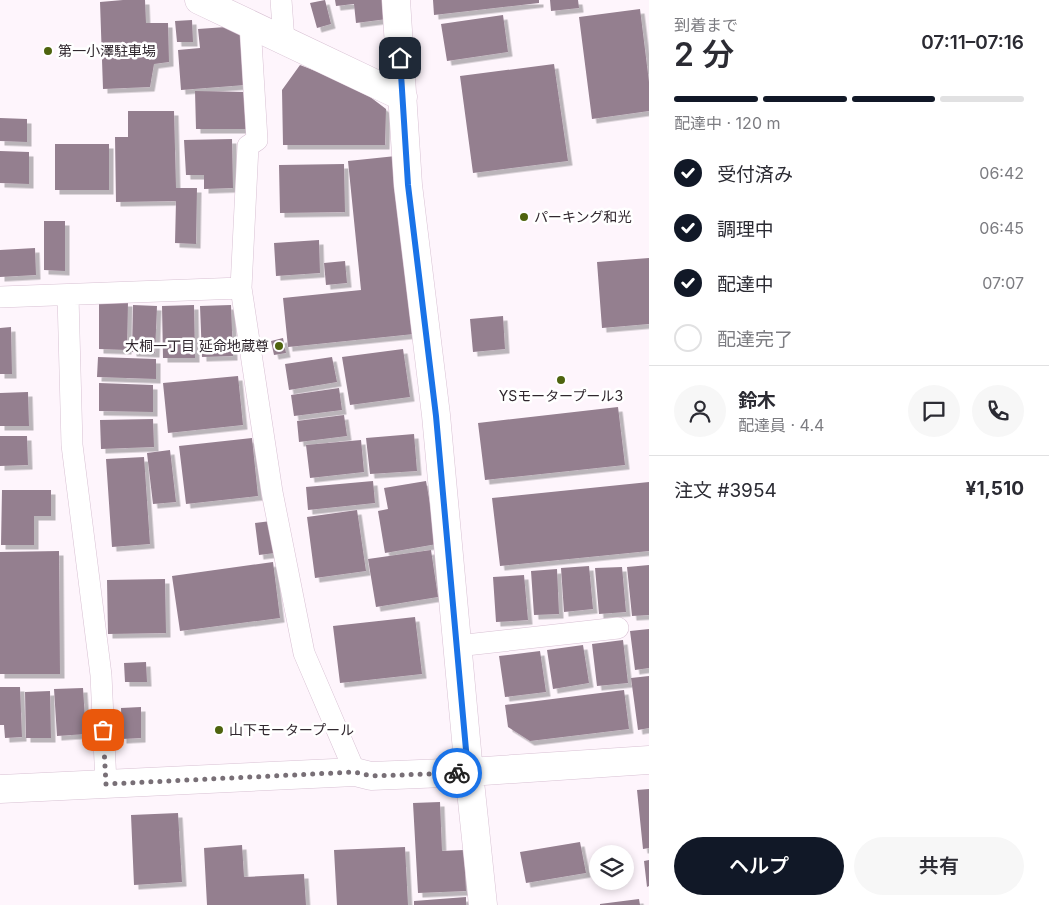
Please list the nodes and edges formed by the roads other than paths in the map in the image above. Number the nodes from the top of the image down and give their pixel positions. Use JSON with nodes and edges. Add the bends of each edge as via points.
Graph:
{"nodes":[{"id":1,"x":199,"y":0,"type":"edge"},
{"id":2,"x":281,"y":0,"type":"edge"},
{"id":3,"x":396,"y":0,"type":"edge"},
{"id":4,"x":250,"y":24,"type":"junction"},
{"id":5,"x":284,"y":41,"type":"junction"},
{"id":6,"x":403,"y":97,"type":"junction"},
{"id":7,"x":241,"y":288,"type":"junction"},
{"id":8,"x":68,"y":296,"type":"junction"},
{"id":9,"x":0,"y":297,"type":"edge"},
{"id":10,"x":618,"y":628,"type":"dead end"},
{"id":11,"x":457,"y":646,"type":"junction"},
{"id":12,"x":649,"y":760,"type":"edge"},
{"id":13,"x":355,"y":772,"type":"junction"},
{"id":14,"x":468,"y":772,"type":"junction"},
{"id":15,"x":106,"y":784,"type":"junction"},
{"id":16,"x":0,"y":789,"type":"edge"},
{"id":17,"x":483,"y":905,"type":"edge"}],
"edges":[{"from":1,"to":4,"type":"street"},
{"from":2,"to":5,"type":"lane"},
{"from":3,"to":6,"type":"street"},
{"from":4,"to":5,"type":"street"},
{"from":4,"to":7,"type":"lane","via":[[257,140],[248,146]]},
{"from":5,"to":6,"type":"street"},
{"from":6,"to":11,"type":"street","via":[[408,185],[436,416]]},
{"from":7,"to":8,"type":"lane"},
{"from":7,"to":13,"type":"lane","via":[[272,492],[304,653]]},
{"from":8,"to":9,"type":"lane"},
{"from":8,"to":15,"type":"lane","via":[[72,445],[101,675]]},
{"from":10,"to":11,"type":"lane"},
{"from":11,"to":14,"type":"street"},
{"from":12,"to":14,"type":"street"},
{"from":13,"to":14,"type":"street","via":[[371,776]]},
{"from":13,"to":15,"type":"street"},
{"from":14,"to":17,"type":"street"},
{"from":15,"to":16,"type":"street"}]}
